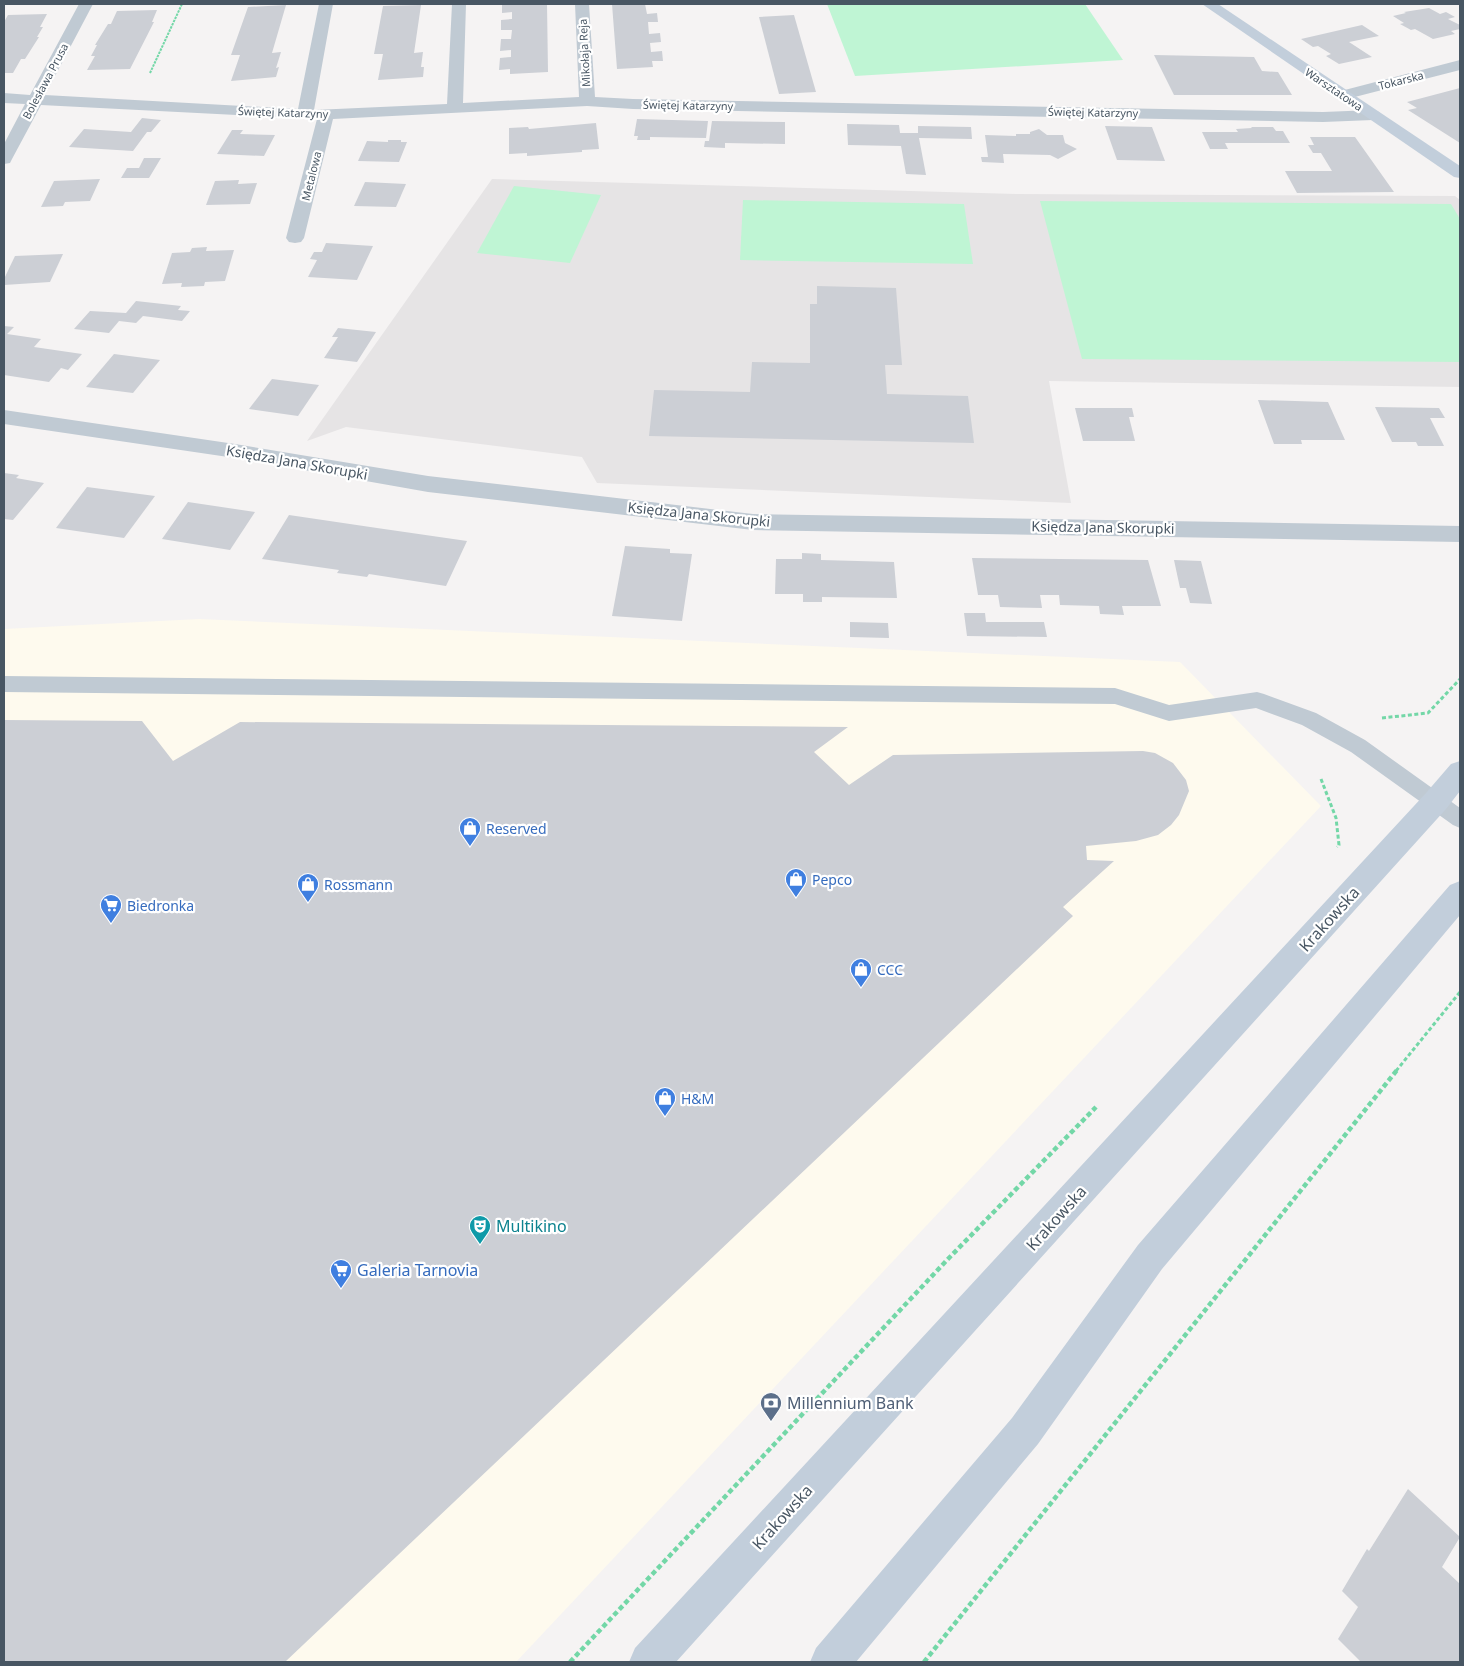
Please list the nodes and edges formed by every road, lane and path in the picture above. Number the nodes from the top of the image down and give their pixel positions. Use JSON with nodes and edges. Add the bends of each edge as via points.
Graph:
{"nodes":[{"id":1,"x":86,"y":4,"type":"edge"},
{"id":2,"x":182,"y":4,"type":"edge"},
{"id":3,"x":326,"y":4,"type":"edge"},
{"id":4,"x":459,"y":4,"type":"edge"},
{"id":5,"x":582,"y":4,"type":"edge"},
{"id":6,"x":1209,"y":4,"type":"edge"},
{"id":7,"x":1460,"y":65,"type":"edge"},
{"id":8,"x":147,"y":77,"type":"dead end"},
{"id":9,"x":1343,"y":94,"type":"junction"},
{"id":10,"x":4,"y":98,"type":"edge"},
{"id":11,"x":35,"y":100,"type":"junction"},
{"id":12,"x":587,"y":101,"type":"junction"},
{"id":13,"x":455,"y":108,"type":"junction"},
{"id":14,"x":305,"y":114,"type":"junction"},
{"id":15,"x":326,"y":115,"type":"junction"},
{"id":16,"x":1373,"y":115,"type":"junction"},
{"id":17,"x":4,"y":158,"type":"edge"},
{"id":18,"x":1460,"y":173,"type":"edge"},
{"id":19,"x":296,"y":238,"type":"dead end"},
{"id":20,"x":4,"y":418,"type":"edge"},
{"id":21,"x":1460,"y":534,"type":"edge"},
{"id":22,"x":1460,"y":678,"type":"edge"},
{"id":23,"x":4,"y":684,"type":"edge"},
{"id":24,"x":1382,"y":718,"type":"dead end"},
{"id":25,"x":1460,"y":772,"type":"edge"},
{"id":26,"x":1321,"y":779,"type":"dead end"},
{"id":27,"x":1448,"y":810,"type":"edge"},
{"id":28,"x":1333,"y":852,"type":"dead end"},
{"id":29,"x":1460,"y":894,"type":"edge"},
{"id":30,"x":1460,"y":992,"type":"edge"},
{"id":31,"x":1098,"y":1104,"type":"dead end"},
{"id":32,"x":570,"y":1662,"type":"edge"},
{"id":33,"x":649,"y":1662,"type":"edge"},
{"id":34,"x":830,"y":1662,"type":"edge"},
{"id":35,"x":924,"y":1662,"type":"edge"}],
"edges":[{"from":1,"to":11,"type":"street","name":"Bolesława Prusa"},
{"from":2,"to":8,"type":"path"},
{"from":3,"to":14,"type":"street"},
{"from":4,"to":13,"type":"street"},
{"from":5,"to":12,"type":"street","name":"Mikołaja Reja"},
{"from":6,"to":9,"type":"street","name":"Warsztatowa"},
{"from":7,"to":9,"type":"street","name":"Tokarska"},
{"from":9,"to":16,"type":"street","name":"Warsztatowa"},
{"from":10,"to":11,"type":"street","name":"Świętej Katarzyny"},
{"from":11,"to":14,"type":"street","name":"Świętej Katarzyny"},
{"from":11,"to":17,"type":"street","name":"Bolesława Prusa"},
{"from":12,"to":13,"type":"street","name":"Świętej Katarzyny"},
{"from":12,"to":16,"type":"street","name":"Świętej Katarzyny"},
{"from":13,"to":15,"type":"street","name":"Świętej Katarzyny"},
{"from":14,"to":15,"type":"street","name":"Świętej Katarzyny"},
{"from":15,"to":19,"type":"street","name":"Metalowa"},
{"from":16,"to":18,"type":"street","name":"Warsztatowa"},
{"from":20,"to":21,"type":"street","name":"Księdza Jana Skorupki","via":[[235,451],[428,484],[753,522]]},
{"from":22,"to":24,"type":"path","via":[[1428,713]]},
{"from":23,"to":27,"type":"lane","via":[[1115,696],[1169,712],[1257,700],[1309,718],[1358,746]]},
{"from":25,"to":27,"type":"street","name":"Krakowska"},
{"from":26,"to":28,"type":"path","via":[[1336,818],[1339,845]]},
{"from":27,"to":33,"type":"street","name":"Krakowska"},
{"from":29,"to":34,"type":"street","via":[[1150,1257],[1025,1431]]},
{"from":30,"to":35,"type":"path"},
{"from":31,"to":32,"type":"path"}]}
